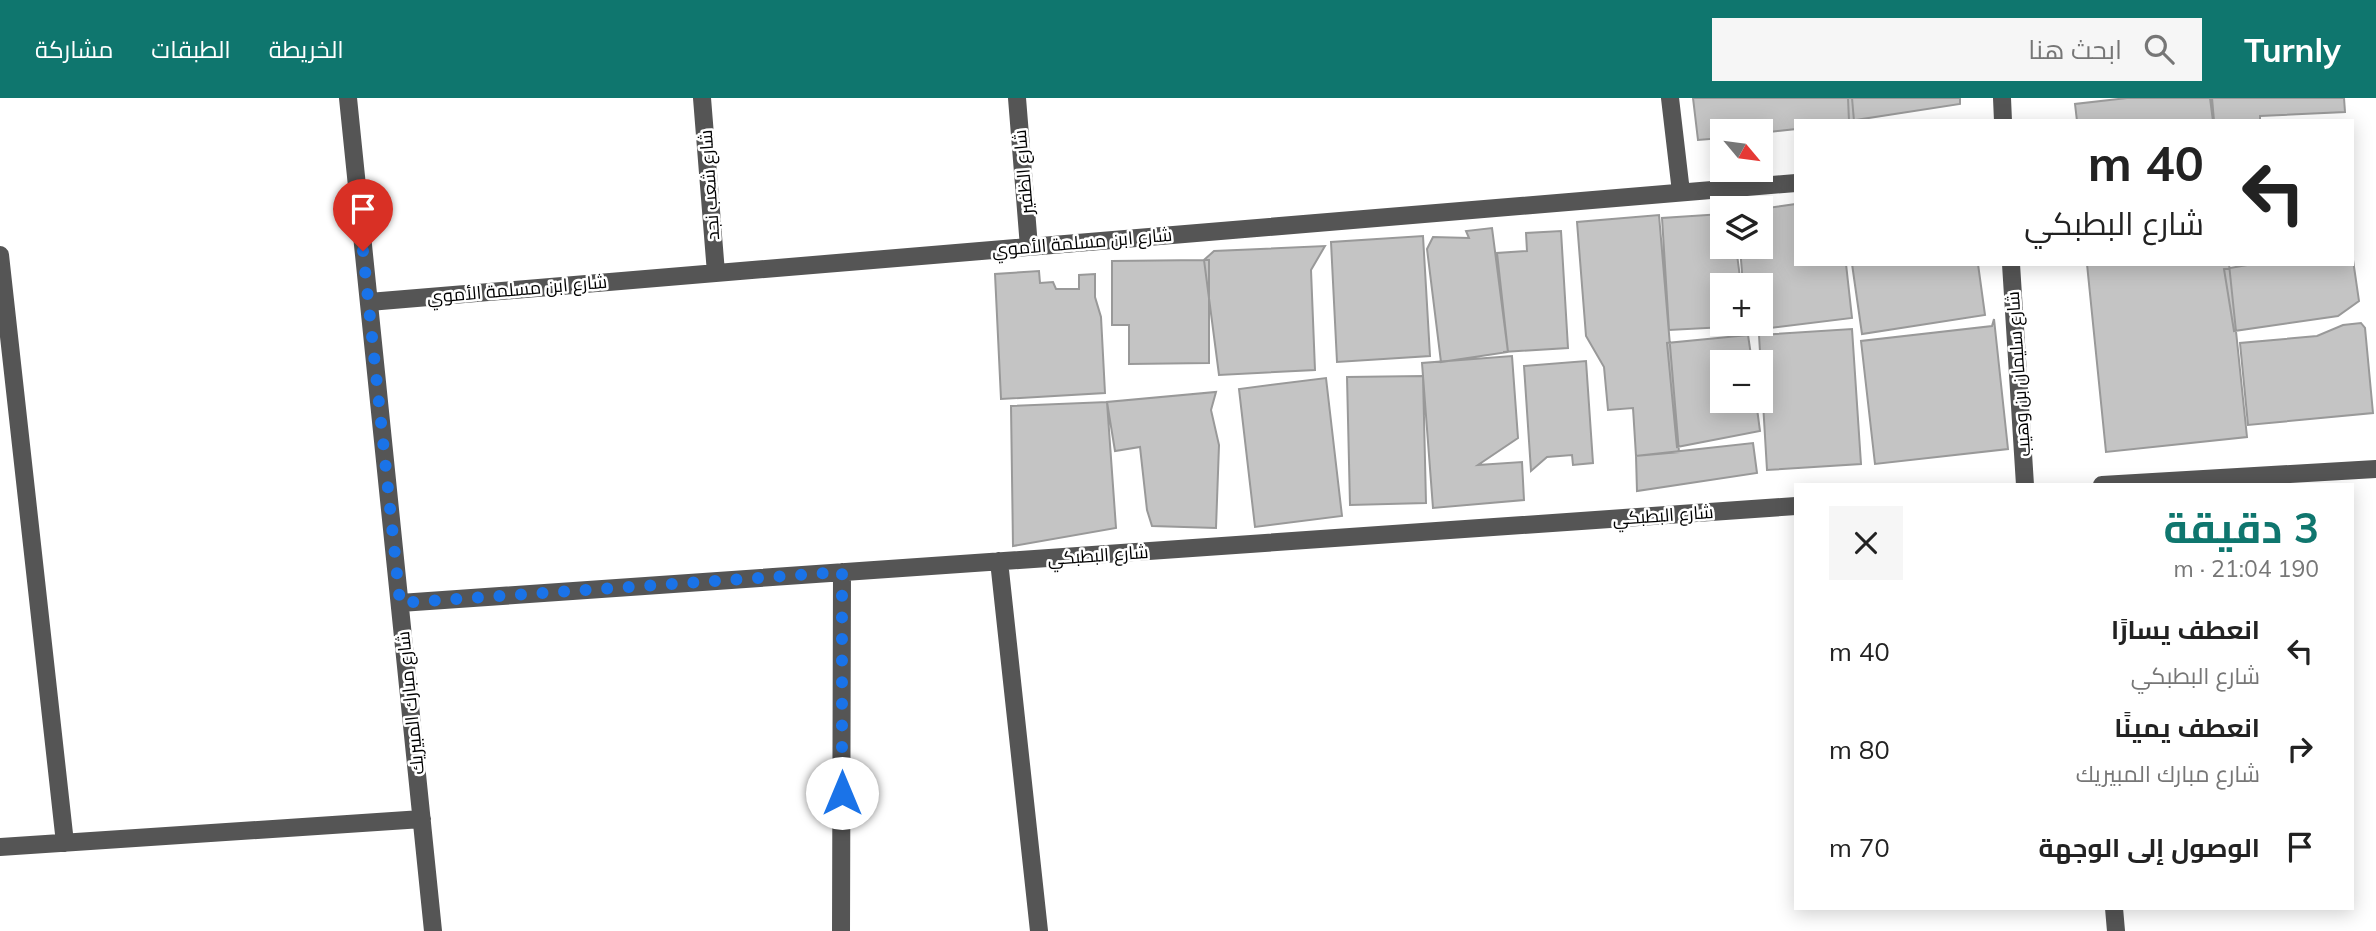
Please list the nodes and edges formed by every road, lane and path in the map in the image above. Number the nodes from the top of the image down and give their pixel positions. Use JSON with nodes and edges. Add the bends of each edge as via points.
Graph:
{"nodes":[{"id":1,"x":348,"y":98,"type":"edge"},
{"id":2,"x":702,"y":98,"type":"edge"},
{"id":3,"x":1017,"y":98,"type":"edge"},
{"id":4,"x":1670,"y":98,"type":"edge"},
{"id":5,"x":2002,"y":98,"type":"edge"},
{"id":6,"x":2003,"y":119,"type":"edge"},
{"id":7,"x":1794,"y":183,"type":"edge"},
{"id":8,"x":1681,"y":192,"type":"junction"},
{"id":9,"x":1029,"y":247,"type":"junction"},
{"id":10,"x":0,"y":254,"type":"edge"},
{"id":11,"x":2011,"y":266,"type":"edge"},
{"id":12,"x":716,"y":273,"type":"junction"},
{"id":13,"x":369,"y":302,"type":"junction"},
{"id":14,"x":2376,"y":469,"type":"edge"},
{"id":15,"x":2025,"y":483,"type":"edge"},
{"id":16,"x":2136,"y":483,"type":"edge"},
{"id":17,"x":1794,"y":506,"type":"edge"},
{"id":18,"x":999,"y":561,"type":"junction"},
{"id":19,"x":842,"y":572,"type":"junction"},
{"id":20,"x":400,"y":603,"type":"junction"},
{"id":21,"x":422,"y":819,"type":"junction"},
{"id":22,"x":65,"y":843,"type":"junction"},
{"id":23,"x":0,"y":847,"type":"edge"},
{"id":24,"x":2114,"y":910,"type":"edge"},
{"id":25,"x":433,"y":931,"type":"edge"},
{"id":26,"x":841,"y":931,"type":"edge"},
{"id":27,"x":1039,"y":931,"type":"edge"},
{"id":28,"x":2116,"y":931,"type":"edge"}],
"edges":[{"from":1,"to":13,"type":"street","name":"شارع مبارك المبيريك"},
{"from":2,"to":12,"type":"street","name":"شارع شعب نجد"},
{"from":3,"to":9,"type":"street","name":"شارع الظفير"},
{"from":4,"to":8,"type":"street"},
{"from":5,"to":6,"type":"street"},
{"from":7,"to":8,"type":"street","name":"شارع ابن مسلمة الأموي"},
{"from":8,"to":9,"type":"street","name":"شارع ابن مسلمة الأموي"},
{"from":9,"to":12,"type":"street","name":"شارع ابن مسلمة الأموي"},
{"from":10,"to":22,"type":"street"},
{"from":11,"to":15,"type":"street","name":"شارع سليمان بن وهيب"},
{"from":12,"to":13,"type":"street","name":"شارع ابن مسلمة الأموي"},
{"from":13,"to":20,"type":"street","name":"شارع مبارك المبيريك"},
{"from":14,"to":16,"type":"street"},
{"from":17,"to":18,"type":"street","name":"شارع البطبكي"},
{"from":18,"to":19,"type":"street","name":"شارع البطبكي"},
{"from":18,"to":27,"type":"street"},
{"from":19,"to":20,"type":"street","name":"شارع البطبكي"},
{"from":19,"to":26,"type":"street"},
{"from":20,"to":21,"type":"street","name":"شارع مبارك المبيريك"},
{"from":21,"to":22,"type":"street"},
{"from":21,"to":25,"type":"street","name":"شارع مبارك المبيريك"},
{"from":22,"to":23,"type":"street"},
{"from":24,"to":28,"type":"street"}]}
